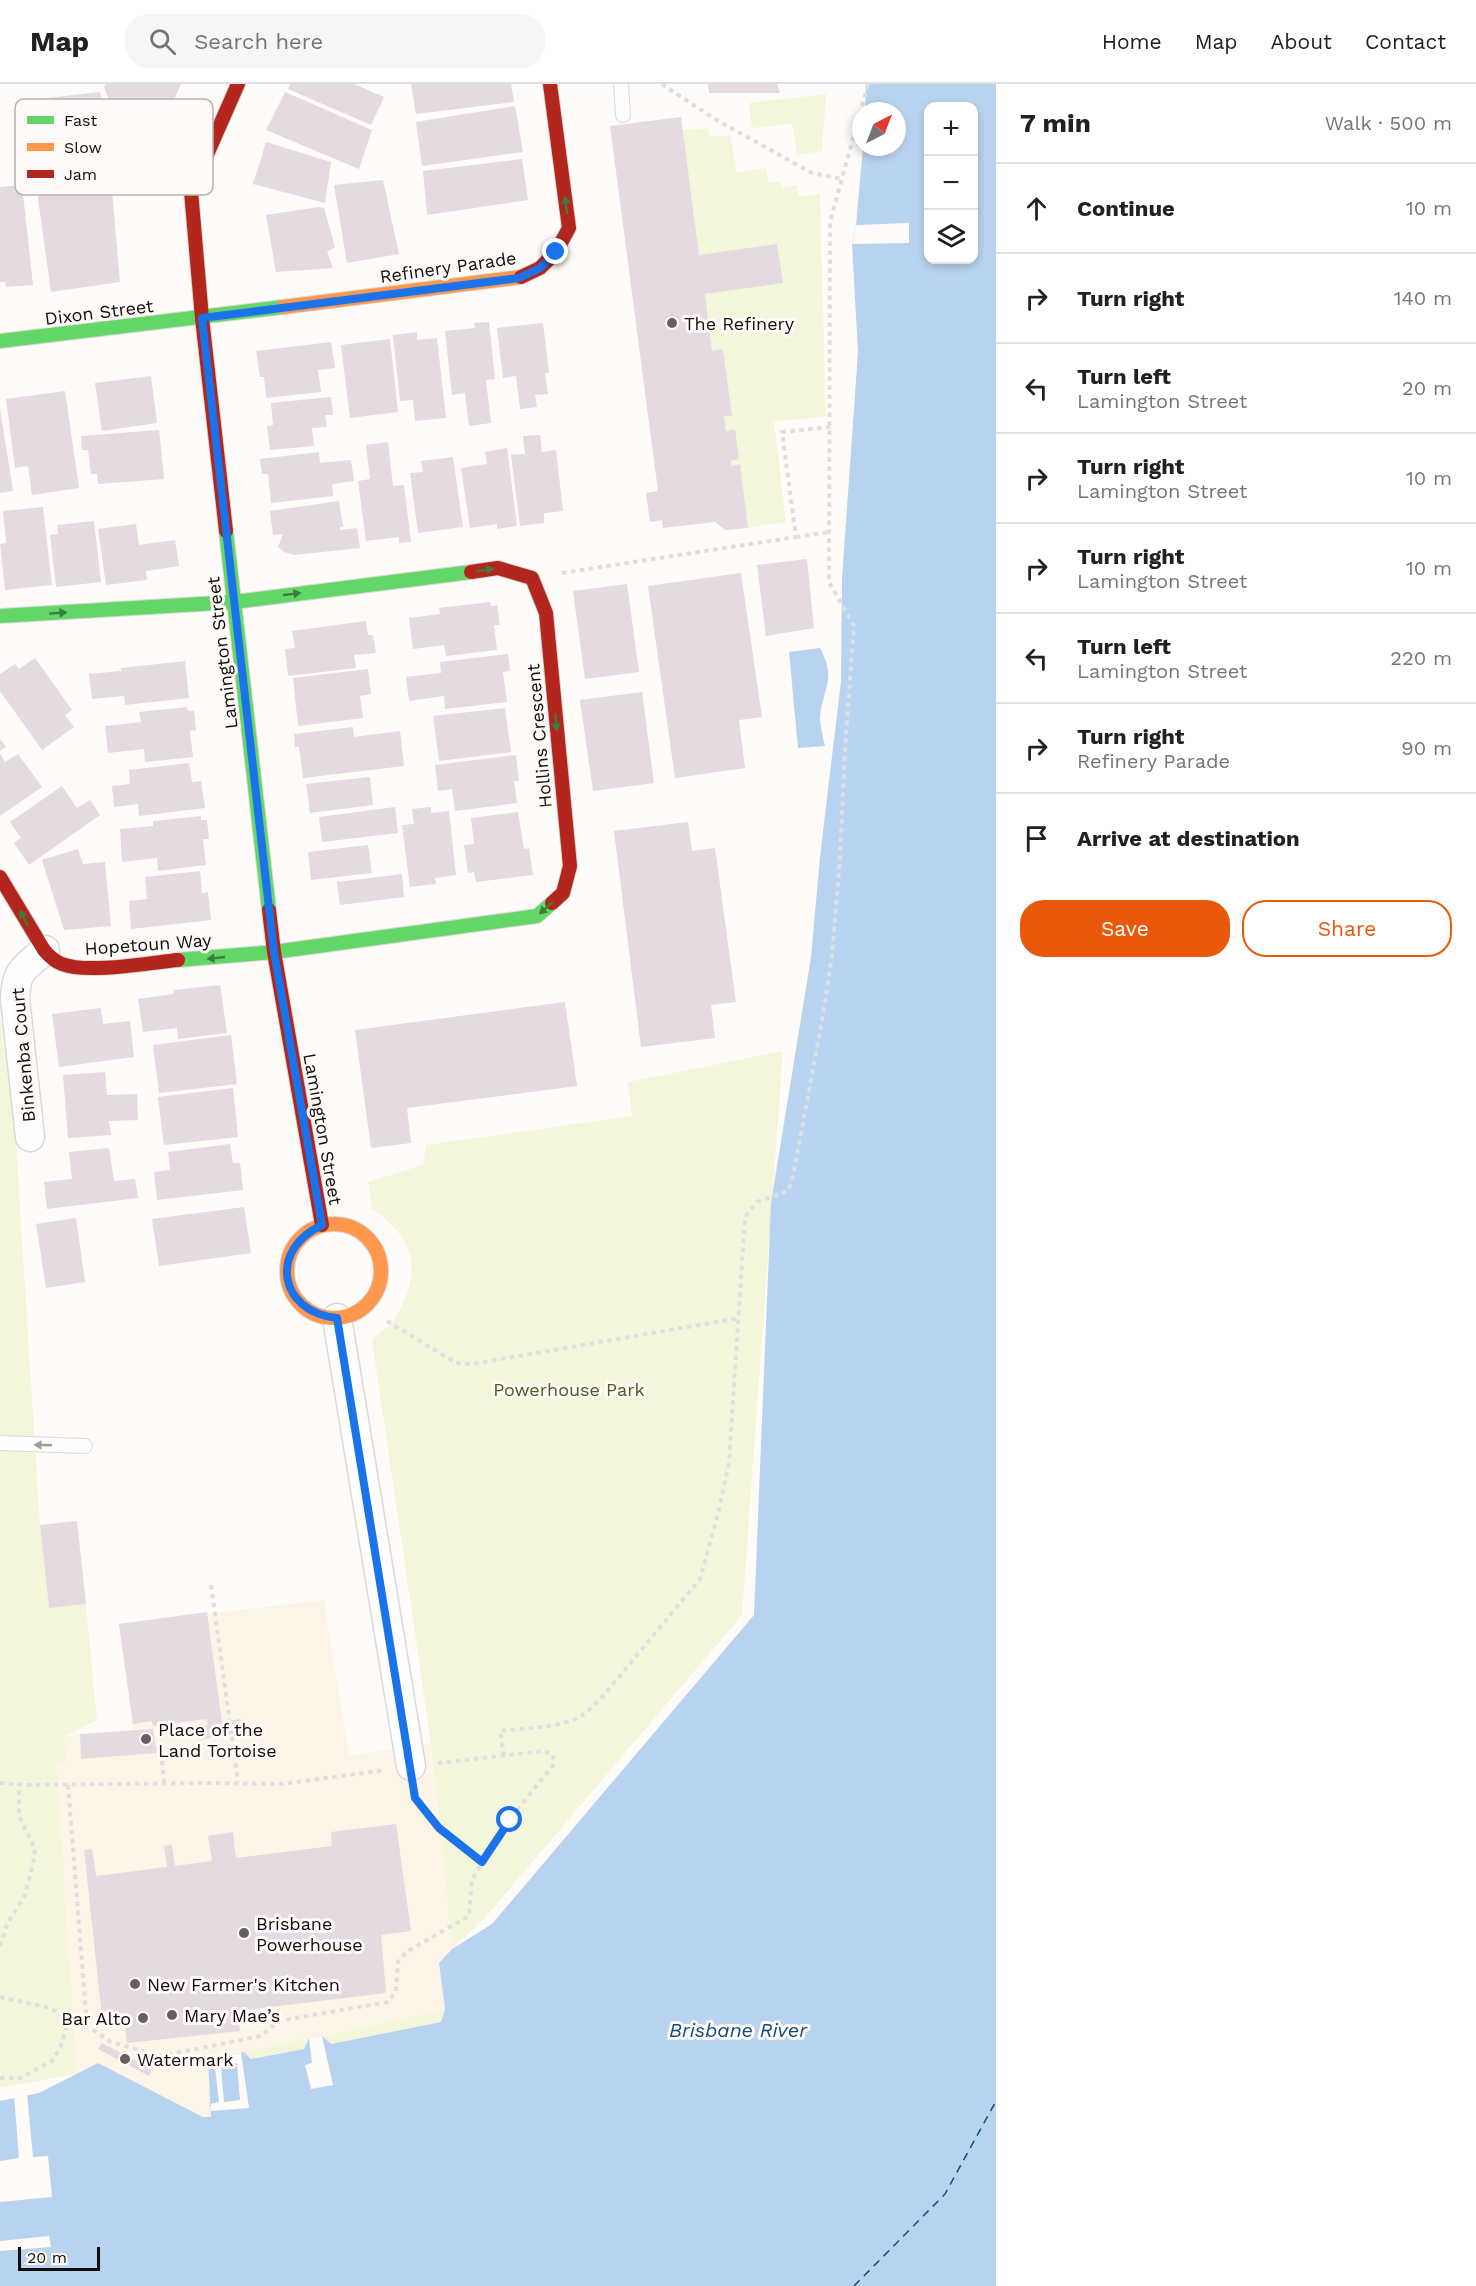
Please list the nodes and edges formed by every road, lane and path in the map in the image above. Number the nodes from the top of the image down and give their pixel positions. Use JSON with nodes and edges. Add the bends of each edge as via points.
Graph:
{"nodes":[{"id":1,"x":238,"y":84,"type":"edge"},
{"id":2,"x":550,"y":84,"type":"edge"},
{"id":3,"x":621,"y":84,"type":"edge"},
{"id":4,"x":662,"y":84,"type":"edge"},
{"id":5,"x":868,"y":84,"type":"edge"},
{"id":6,"x":623,"y":115,"type":"dead end"},
{"id":7,"x":213,"y":141,"type":"edge"},
{"id":8,"x":842,"y":179,"type":"junction"},
{"id":9,"x":191,"y":195,"type":"edge"},
{"id":10,"x":202,"y":318,"type":"junction"},
{"id":11,"x":0,"y":341,"type":"edge"},
{"id":12,"x":831,"y":427,"type":"junction"},
{"id":13,"x":830,"y":532,"type":"junction"},
{"id":14,"x":796,"y":537,"type":"junction"},
{"id":15,"x":532,"y":578,"type":"junction"},
{"id":16,"x":234,"y":602,"type":"junction"},
{"id":17,"x":0,"y":616,"type":"edge"},
{"id":18,"x":0,"y":878,"type":"edge"},
{"id":19,"x":45,"y":950,"type":"junction"},
{"id":20,"x":274,"y":952,"type":"junction"},
{"id":21,"x":30,"y":1137,"type":"dead end"},
{"id":22,"x":322,"y":1225,"type":"junction"},
{"id":23,"x":740,"y":1317,"type":"junction"},
{"id":24,"x":337,"y":1318,"type":"junction"},
{"id":25,"x":387,"y":1321,"type":"dead end"},
{"id":26,"x":0,"y":1443,"type":"edge"},
{"id":27,"x":85,"y":1446,"type":"dead end"},
{"id":28,"x":211,"y":1585,"type":"dead end"},
{"id":29,"x":128,"y":1750,"type":"dead end"},
{"id":30,"x":504,"y":1756,"type":"junction"},
{"id":31,"x":411,"y":1766,"type":"junction"},
{"id":32,"x":238,"y":1782,"type":"junction"},
{"id":33,"x":0,"y":1783,"type":"edge"},
{"id":34,"x":164,"y":1783,"type":"junction"},
{"id":35,"x":19,"y":1784,"type":"junction"},
{"id":36,"x":68,"y":1785,"type":"junction"},
{"id":37,"x":482,"y":1862,"type":"junction"},
{"id":38,"x":0,"y":1946,"type":"edge"},
{"id":39,"x":0,"y":1997,"type":"edge"},
{"id":40,"x":70,"y":2018,"type":"junction"},
{"id":41,"x":87,"y":2026,"type":"junction"},
{"id":42,"x":0,"y":2078,"type":"edge"}],
"edges":[{"from":1,"to":7,"type":"street","name":"Lamington Street"},
{"from":10,"to":2,"type":"street","name":"Refinery Parade","one_way":true,"via":[[519,278],[540,268],[556,252],[569,228]]},
{"from":3,"to":6,"type":"lane"},
{"from":4,"to":8,"type":"path","via":[[713,118],[812,173]]},
{"from":5,"to":8,"type":"path"},
{"from":8,"to":12,"type":"path","via":[[830,222]]},
{"from":9,"to":10,"type":"street","name":"Lamington Street"},
{"from":10,"to":11,"type":"street","name":"Dixon Street"},
{"from":10,"to":16,"type":"street","name":"Lamington Street"},
{"from":12,"to":13,"type":"path"},
{"from":12,"to":14,"type":"path","via":[[782,432]]},
{"from":13,"to":14,"type":"path"},
{"from":13,"to":23,"type":"path","via":[[829,582],[854,626],[832,955],[793,1176],[788,1191],[757,1202],[745,1217]]},
{"from":14,"to":15,"type":"path"},
{"from":16,"to":15,"type":"street","one_way":true,"via":[[498,568]]},
{"from":15,"to":20,"type":"street","name":"Hollins Crescent","one_way":true,"via":[[546,613],[570,866],[563,893],[537,916]]},
{"from":17,"to":16,"type":"street","one_way":true},
{"from":16,"to":20,"type":"street","name":"Lamington Street"},
{"from":19,"to":18,"type":"street","name":"Hopetoun Way","one_way":true,"via":[[31,932],[9,886]]},
{"from":20,"to":19,"type":"street","name":"Hopetoun Way","one_way":true,"via":[[89,968],[59,964]]},
{"from":19,"to":21,"type":"street","name":"Binkenba Court","via":[[19,972],[15,983]]},
{"from":20,"to":22,"type":"street","name":"Lamington Street"},
{"from":22,"to":24,"type":"street","name":"Lamington Street","via":[[296,1242],[289,1256],[289,1286],[306,1309]]},
{"from":22,"to":24,"type":"street","name":"Lamington Street","via":[[353,1227],[376,1248],[381,1263],[379,1287],[366,1307]]},
{"from":23,"to":25,"type":"path","via":[[472,1364],[456,1363]]},
{"from":23,"to":30,"type":"path","via":[[729,1462],[700,1579],[587,1712],[559,1723],[500,1731]]},
{"from":24,"to":31,"type":"street"},
{"from":27,"to":26,"type":"lane","one_way":true},
{"from":28,"to":32,"type":"path"},
{"from":29,"to":34,"type":"path","via":[[161,1749]]},
{"from":30,"to":31,"type":"path"},
{"from":30,"to":37,"type":"path","via":[[544,1751],[553,1755],[554,1764]]},
{"from":31,"to":32,"type":"path","via":[[282,1784]]},
{"from":31,"to":37,"type":"path","via":[[415,1798],[430,1820]]},
{"from":32,"to":34,"type":"path"},
{"from":33,"to":35,"type":"path"},
{"from":34,"to":36,"type":"path"},
{"from":35,"to":36,"type":"path"},
{"from":35,"to":38,"type":"path","via":[[19,1816],[35,1849],[24,1897],[8,1922]]},
{"from":36,"to":41,"type":"path"},
{"from":37,"to":41,"type":"path","via":[[472,1880],[469,1916],[406,1952],[398,1962],[396,1990],[388,2001],[278,2021],[261,2036],[161,2056],[111,2042]]},
{"from":39,"to":40,"type":"path","via":[[46,2007]]},
{"from":40,"to":41,"type":"path"},
{"from":40,"to":42,"type":"path","via":[[52,2061],[20,2078]]}]}
